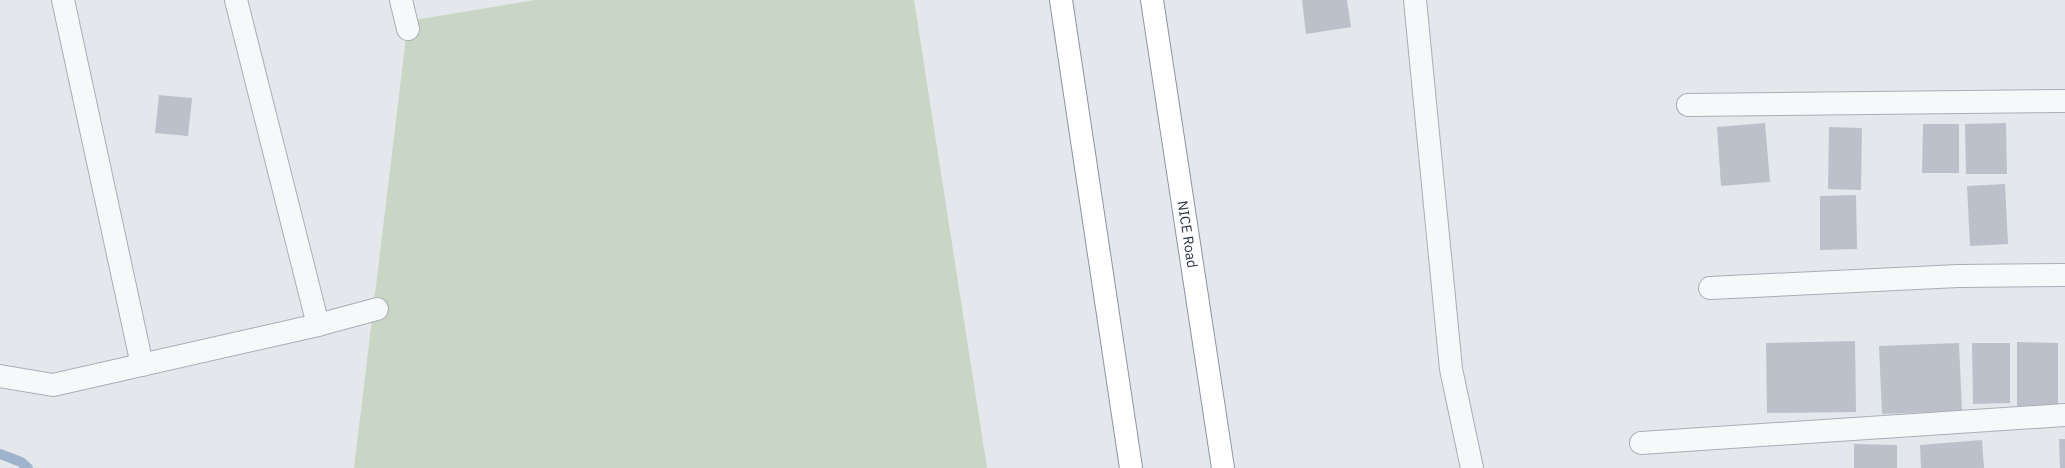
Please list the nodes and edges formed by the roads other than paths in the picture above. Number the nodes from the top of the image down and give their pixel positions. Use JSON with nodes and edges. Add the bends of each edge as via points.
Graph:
{"nodes":[{"id":1,"x":63,"y":0,"type":"edge"},
{"id":2,"x":236,"y":0,"type":"edge"},
{"id":3,"x":401,"y":0,"type":"edge"},
{"id":4,"x":1061,"y":0,"type":"edge"},
{"id":5,"x":1152,"y":0,"type":"edge"},
{"id":6,"x":1415,"y":0,"type":"edge"},
{"id":7,"x":408,"y":28,"type":"dead end"},
{"id":8,"x":2065,"y":102,"type":"edge"},
{"id":9,"x":1688,"y":105,"type":"dead end"},
{"id":10,"x":2065,"y":275,"type":"edge"},
{"id":11,"x":1710,"y":288,"type":"dead end"},
{"id":12,"x":378,"y":308,"type":"dead end"},
{"id":13,"x":318,"y":325,"type":"junction"},
{"id":14,"x":142,"y":365,"type":"junction"},
{"id":15,"x":0,"y":376,"type":"edge"},
{"id":16,"x":2065,"y":415,"type":"edge"},
{"id":17,"x":1641,"y":443,"type":"dead end"},
{"id":18,"x":1131,"y":468,"type":"edge"},
{"id":19,"x":1223,"y":468,"type":"edge"},
{"id":20,"x":1472,"y":468,"type":"edge"}],
"edges":[{"from":1,"to":14,"type":"street"},
{"from":2,"to":13,"type":"street"},
{"from":3,"to":7,"type":"street"},
{"from":4,"to":18,"type":"highway"},
{"from":5,"to":19,"type":"highway","name":"NICE Road"},
{"from":6,"to":20,"type":"street","via":[[1451,369]]},
{"from":8,"to":9,"type":"street"},
{"from":10,"to":11,"type":"street","via":[[1958,276]]},
{"from":12,"to":13,"type":"street"},
{"from":13,"to":14,"type":"street"},
{"from":14,"to":15,"type":"street","via":[[53,385]]},
{"from":16,"to":17,"type":"street"}]}
